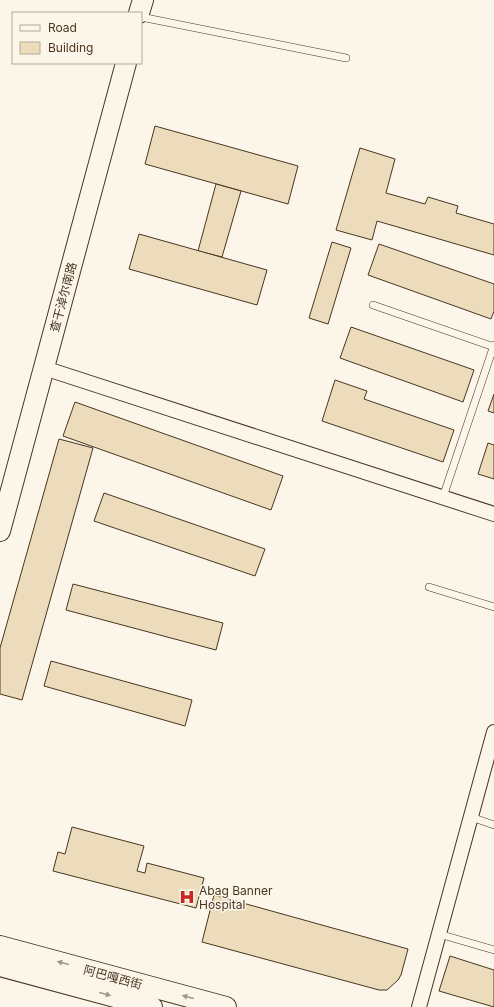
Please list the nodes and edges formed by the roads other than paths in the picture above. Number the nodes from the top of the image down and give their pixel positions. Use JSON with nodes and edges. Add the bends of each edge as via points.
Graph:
{"nodes":[{"id":1,"x":143,"y":0,"type":"edge"},
{"id":2,"x":139,"y":12,"type":"edge"},
{"id":3,"x":142,"y":17,"type":"edge"},
{"id":4,"x":346,"y":58,"type":"dead end"},
{"id":5,"x":126,"y":64,"type":"edge"},
{"id":6,"x":373,"y":305,"type":"dead end"},
{"id":7,"x":494,"y":346,"type":"edge"},
{"id":8,"x":44,"y":368,"type":"junction"},
{"id":9,"x":443,"y":498,"type":"junction"},
{"id":10,"x":494,"y":514,"type":"edge"},
{"id":11,"x":0,"y":531,"type":"edge"},
{"id":12,"x":429,"y":587,"type":"dead end"},
{"id":13,"x":494,"y":607,"type":"edge"},
{"id":14,"x":494,"y":732,"type":"edge"},
{"id":15,"x":491,"y":753,"type":"edge"},
{"id":16,"x":471,"y":817,"type":"junction"},
{"id":17,"x":494,"y":825,"type":"edge"},
{"id":18,"x":439,"y":934,"type":"junction"},
{"id":19,"x":0,"y":946,"type":"edge"},
{"id":20,"x":494,"y":950,"type":"edge"},
{"id":21,"x":0,"y":966,"type":"edge"},
{"id":22,"x":152,"y":1007,"type":"edge"},
{"id":23,"x":226,"y":1007,"type":"edge"},
{"id":24,"x":419,"y":1007,"type":"edge"}],
"edges":[{"from":1,"to":2,"type":"street"},
{"from":3,"to":4,"type":"lane"},
{"from":5,"to":8,"type":"street","name":"查干淖尔南路"},
{"from":6,"to":7,"type":"lane"},
{"from":7,"to":9,"type":"lane"},
{"from":8,"to":9,"type":"street"},
{"from":8,"to":11,"type":"street","name":"查干淖尔南路"},
{"from":9,"to":10,"type":"street"},
{"from":12,"to":13,"type":"lane"},
{"from":14,"to":15,"type":"street"},
{"from":15,"to":16,"type":"street"},
{"from":16,"to":17,"type":"lane"},
{"from":16,"to":18,"type":"street"},
{"from":18,"to":20,"type":"lane"},
{"from":18,"to":24,"type":"street"},
{"from":23,"to":19,"type":"street","name":"阿巴嘎西街","one_way":true},
{"from":21,"to":22,"type":"street","name":"阿巴嘎西街","one_way":true}]}
